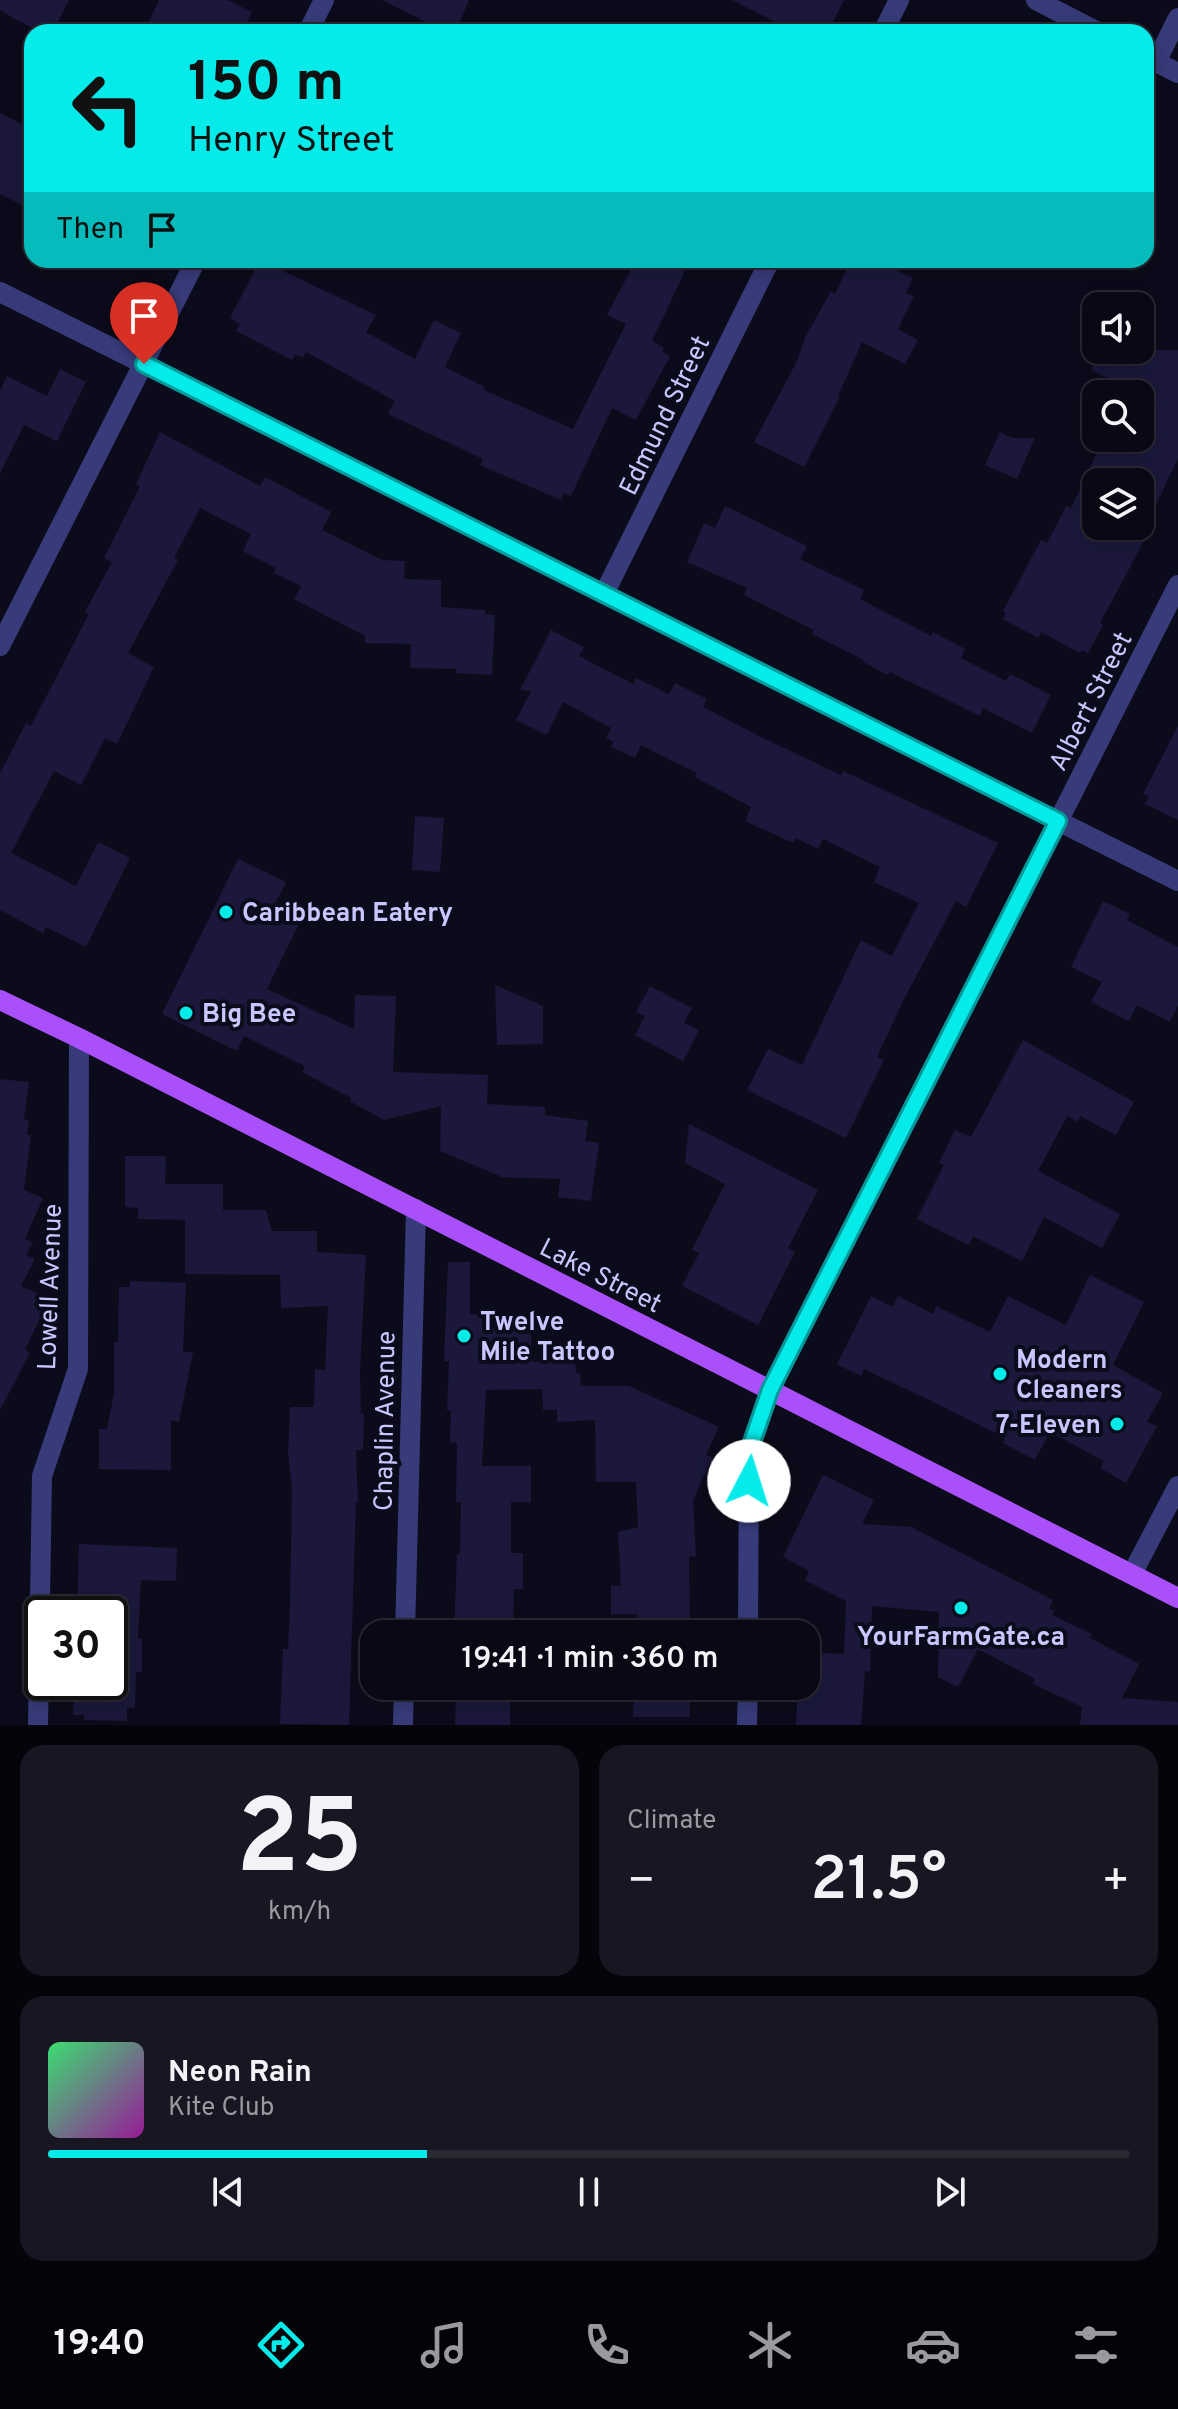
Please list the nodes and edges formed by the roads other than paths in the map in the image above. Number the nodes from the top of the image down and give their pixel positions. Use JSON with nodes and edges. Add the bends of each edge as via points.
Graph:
{"nodes":[{"id":1,"x":324,"y":0,"type":"edge"},
{"id":2,"x":899,"y":0,"type":"edge"},
{"id":3,"x":1036,"y":0,"type":"edge"},
{"id":4,"x":1178,"y":18,"type":"edge"},
{"id":5,"x":312,"y":24,"type":"edge"},
{"id":6,"x":887,"y":24,"type":"edge"},
{"id":7,"x":1082,"y":24,"type":"edge"},
{"id":8,"x":1154,"y":54,"type":"edge"},
{"id":9,"x":1154,"y":61,"type":"edge"},
{"id":10,"x":1178,"y":73,"type":"edge"},
{"id":11,"x":192,"y":268,"type":"edge"},
{"id":12,"x":766,"y":268,"type":"edge"},
{"id":13,"x":0,"y":292,"type":"edge"},
{"id":14,"x":144,"y":364,"type":"junction"},
{"id":15,"x":1178,"y":585,"type":"edge"},
{"id":16,"x":604,"y":594,"type":"junction"},
{"id":17,"x":0,"y":646,"type":"edge"},
{"id":18,"x":1058,"y":821,"type":"junction"},
{"id":19,"x":1178,"y":881,"type":"edge"},
{"id":20,"x":0,"y":1000,"type":"edge"},
{"id":21,"x":79,"y":1038,"type":"junction"},
{"id":22,"x":416,"y":1209,"type":"junction"},
{"id":23,"x":770,"y":1390,"type":"junction"},
{"id":24,"x":1178,"y":1486,"type":"edge"},
{"id":25,"x":1132,"y":1574,"type":"junction"},
{"id":26,"x":1178,"y":1598,"type":"edge"},
{"id":27,"x":405,"y":1620,"type":"edge"},
{"id":28,"x":748,"y":1620,"type":"edge"},
{"id":29,"x":404,"y":1700,"type":"edge"},
{"id":30,"x":748,"y":1700,"type":"edge"},
{"id":31,"x":38,"y":1725,"type":"edge"},
{"id":32,"x":403,"y":1725,"type":"edge"},
{"id":33,"x":747,"y":1725,"type":"edge"}],
"edges":[{"from":1,"to":5,"type":"street"},
{"from":2,"to":6,"type":"street"},
{"from":3,"to":7,"type":"street"},
{"from":4,"to":8,"type":"street"},
{"from":9,"to":10,"type":"street"},
{"from":11,"to":14,"type":"street"},
{"from":12,"to":16,"type":"street","name":"Edmund Street"},
{"from":13,"to":14,"type":"street"},
{"from":14,"to":16,"type":"street"},
{"from":14,"to":17,"type":"street"},
{"from":15,"to":18,"type":"street","name":"Albert Street"},
{"from":16,"to":18,"type":"street"},
{"from":18,"to":19,"type":"street"},
{"from":18,"to":23,"type":"street","name":"Albert Street"},
{"from":20,"to":21,"type":"main road","name":"Lake Street"},
{"from":21,"to":22,"type":"main road","name":"Lake Street"},
{"from":21,"to":31,"type":"street","name":"Lowell Avenue","via":[[78,1369],[42,1476]]},
{"from":22,"to":23,"type":"main road","name":"Lake Street"},
{"from":22,"to":27,"type":"street","name":"Chaplin Avenue"},
{"from":23,"to":25,"type":"main road","name":"Lake Street"},
{"from":23,"to":28,"type":"street","name":"Albert Street","via":[[749,1451]]},
{"from":24,"to":25,"type":"street"},
{"from":25,"to":26,"type":"main road","name":"Lake Street"},
{"from":29,"to":32,"type":"street"},
{"from":30,"to":33,"type":"street"}]}
